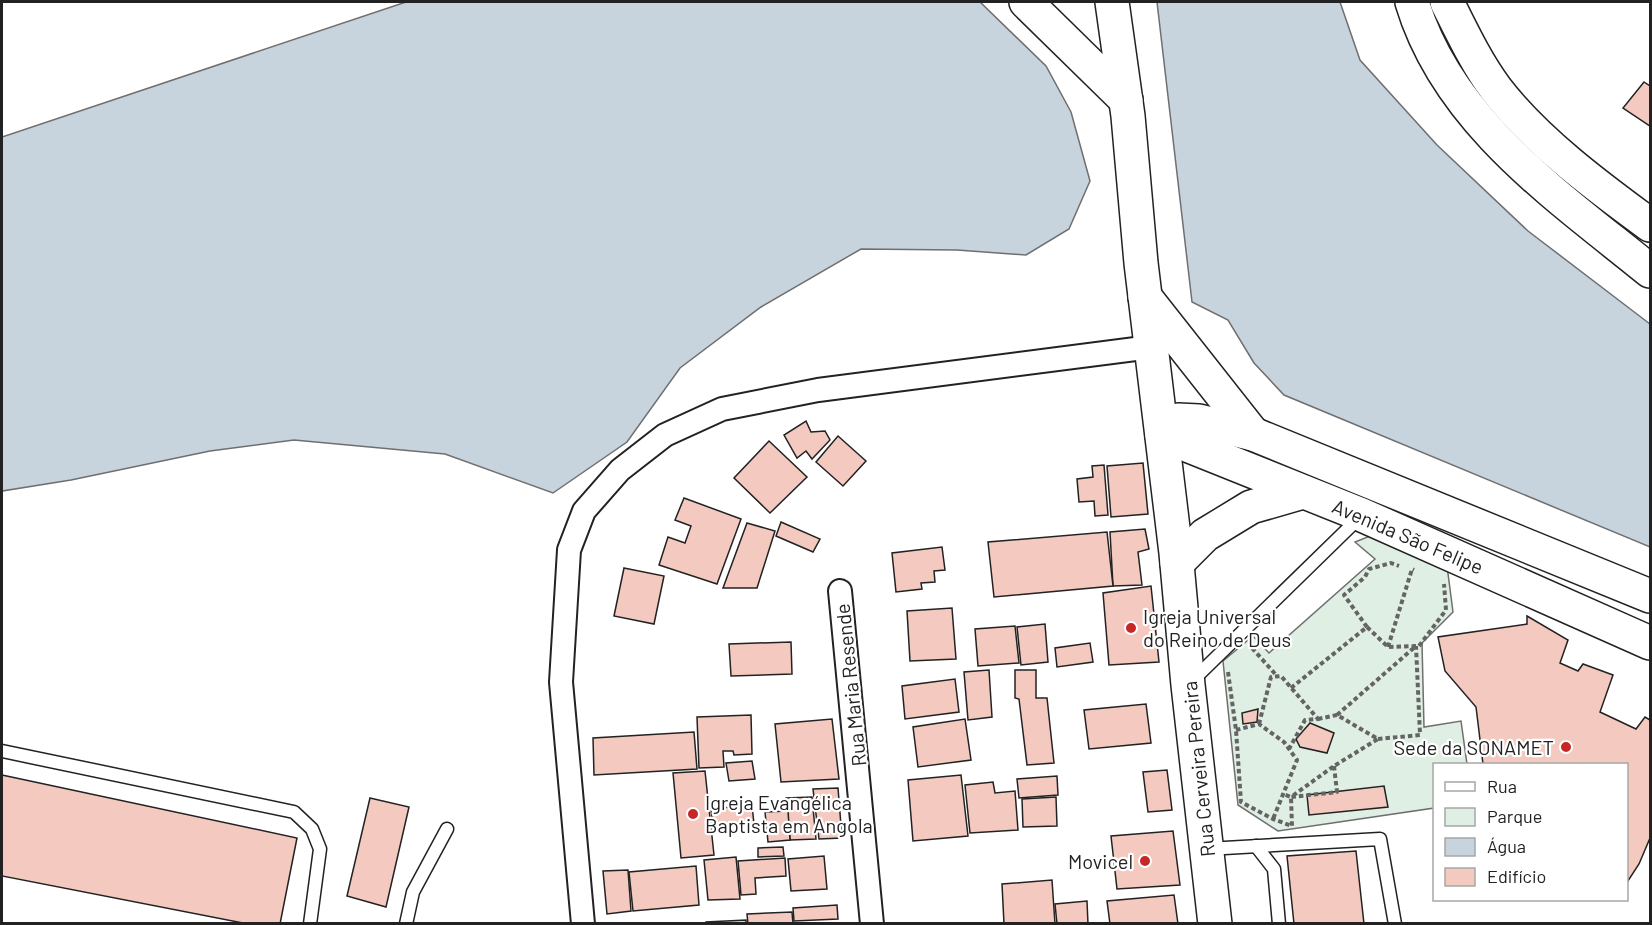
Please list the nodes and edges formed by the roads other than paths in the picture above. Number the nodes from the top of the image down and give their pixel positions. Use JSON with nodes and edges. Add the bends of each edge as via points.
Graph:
{"nodes":[{"id":1,"x":1026,"y":2,"type":"edge"},
{"id":2,"x":1112,"y":2,"type":"edge"},
{"id":3,"x":1412,"y":2,"type":"edge"},
{"id":4,"x":1447,"y":2,"type":"edge"},
{"id":5,"x":1126,"y":100,"type":"junction"},
{"id":6,"x":1650,"y":225,"type":"edge"},
{"id":7,"x":1650,"y":271,"type":"edge"},
{"id":8,"x":1144,"y":291,"type":"junction"},
{"id":9,"x":1151,"y":347,"type":"junction"},
{"id":10,"x":1162,"y":431,"type":"junction"},
{"id":11,"x":1254,"y":434,"type":"junction"},
{"id":12,"x":1303,"y":492,"type":"junction"},
{"id":13,"x":1362,"y":515,"type":"junction"},
{"id":14,"x":1177,"y":563,"type":"junction"},
{"id":15,"x":840,"y":591,"type":"dead end"},
{"id":16,"x":1650,"y":597,"type":"edge"},
{"id":17,"x":1650,"y":643,"type":"edge"},
{"id":18,"x":1188,"y":685,"type":"junction"},
{"id":19,"x":2,"y":751,"type":"edge"},
{"id":20,"x":447,"y":830,"type":"dead end"},
{"id":21,"x":1256,"y":846,"type":"junction"},
{"id":22,"x":1207,"y":849,"type":"junction"},
{"id":23,"x":310,"y":924,"type":"edge"},
{"id":24,"x":406,"y":924,"type":"edge"},
{"id":25,"x":583,"y":924,"type":"edge"},
{"id":26,"x":872,"y":924,"type":"edge"},
{"id":27,"x":1215,"y":924,"type":"edge"},
{"id":28,"x":1279,"y":924,"type":"edge"},
{"id":29,"x":1395,"y":924,"type":"edge"}],
"edges":[{"from":1,"to":5,"type":"main road"},
{"from":2,"to":5,"type":"main road","name":"Rua Cerveira Pereira"},
{"from":3,"to":7,"type":"main road","via":[[1437,63],[1497,141]]},
{"from":4,"to":6,"type":"main road","via":[[1469,47],[1497,89],[1530,127]]},
{"from":5,"to":8,"type":"main road","name":"Rua Cerveira Pereira"},
{"from":8,"to":9,"type":"main road","name":"Rua Cerveira Pereira"},
{"from":8,"to":11,"type":"main road"},
{"from":9,"to":10,"type":"main road","name":"Rua Cerveira Pereira"},
{"from":9,"to":25,"type":"street","via":[[818,390],[722,409],[665,435],[620,470],[584,511],[569,550],[561,682]]},
{"from":10,"to":11,"type":"main road","name":"Avenida São Felipe","via":[[1178,420]]},
{"from":10,"to":12,"type":"main road","name":"Avenida São Felipe"},
{"from":10,"to":14,"type":"main road","name":"Rua Cerveira Pereira"},
{"from":11,"to":16,"type":"main road","name":"Avenida São Felipe"},
{"from":12,"to":13,"type":"main road","name":"Avenida São Felipe"},
{"from":12,"to":14,"type":"main road","via":[[1251,507],[1205,535]]},
{"from":13,"to":17,"type":"main road","name":"Avenida São Felipe"},
{"from":13,"to":18,"type":"lane"},
{"from":14,"to":18,"type":"main road","name":"Rua Cerveira Pereira"},
{"from":15,"to":26,"type":"street","name":"Rua Maria Resende"},
{"from":18,"to":22,"type":"main road","name":"Rua Cerveira Pereira"},
{"from":19,"to":23,"type":"lane","via":[[294,812],[312,829],[320,849]]},
{"from":20,"to":24,"type":"lane","via":[[413,892]]},
{"from":21,"to":22,"type":"lane"},
{"from":21,"to":28,"type":"lane","via":[[1274,869]]},
{"from":21,"to":29,"type":"lane","via":[[1380,838]]},
{"from":22,"to":27,"type":"main road","name":"Rua Cerveira Pereira"}]}
